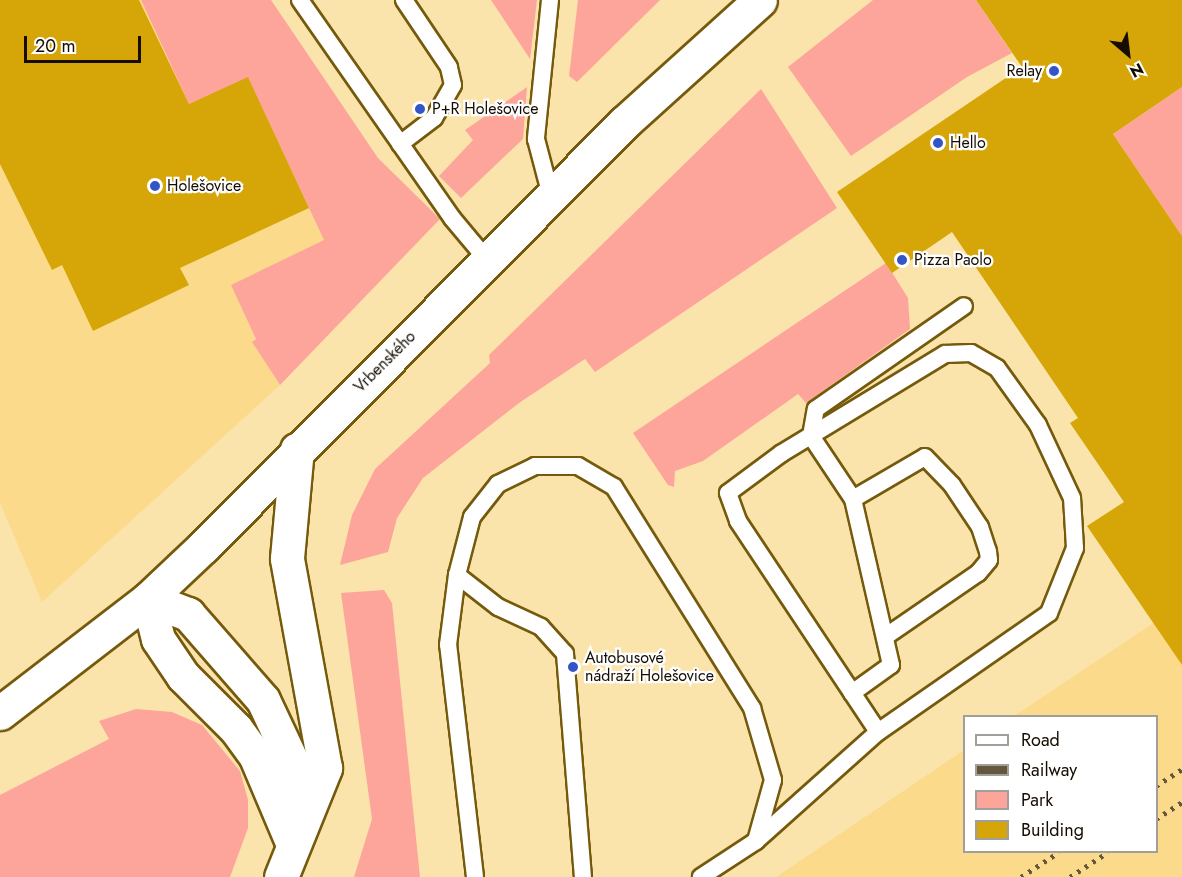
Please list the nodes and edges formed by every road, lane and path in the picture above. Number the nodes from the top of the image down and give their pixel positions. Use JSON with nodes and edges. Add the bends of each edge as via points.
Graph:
{"nodes":[{"id":1,"x":300,"y":0,"type":"edge"},
{"id":2,"x":404,"y":0,"type":"edge"},
{"id":3,"x":550,"y":0,"type":"edge"},
{"id":4,"x":760,"y":0,"type":"edge"},
{"id":5,"x":400,"y":144,"type":"junction"},
{"id":6,"x":551,"y":196,"type":"junction"},
{"id":7,"x":488,"y":261,"type":"junction"},
{"id":8,"x":964,"y":306,"type":"dead end"},
{"id":9,"x":811,"y":436,"type":"junction"},
{"id":10,"x":297,"y":449,"type":"junction"},
{"id":11,"x":853,"y":500,"type":"junction"},
{"id":12,"x":457,"y":575,"type":"junction"},
{"id":13,"x":148,"y":599,"type":"junction"},
{"id":14,"x":885,"y":637,"type":"junction"},
{"id":15,"x":852,"y":693,"type":"junction"},
{"id":16,"x":0,"y":713,"type":"edge"},
{"id":17,"x":878,"y":732,"type":"junction"},
{"id":18,"x":756,"y":841,"type":"junction"},
{"id":19,"x":287,"y":863,"type":"edge"},
{"id":20,"x":475,"y":877,"type":"edge"},
{"id":21,"x":583,"y":877,"type":"edge"},
{"id":22,"x":701,"y":877,"type":"edge"}],
"edges":[{"from":1,"to":5,"type":"lane"},
{"from":2,"to":5,"type":"lane","via":[[449,67],[453,85],[434,118]]},
{"from":3,"to":6,"type":"lane","via":[[536,139]]},
{"from":4,"to":6,"type":"main road","name":"Vrbenského","via":[[624,123]]},
{"from":5,"to":7,"type":"lane"},
{"from":6,"to":7,"type":"main road","name":"Vrbenského"},
{"from":7,"to":10,"type":"main road","name":"Vrbenského"},
{"from":8,"to":9,"type":"lane","via":[[816,409]]},
{"from":9,"to":11,"type":"lane"},
{"from":9,"to":15,"type":"lane","via":[[728,494],[738,521]]},
{"from":9,"to":17,"type":"lane","via":[[855,413],[945,354],[971,353],[997,368],[1038,425],[1072,498],[1075,548],[1049,613]]},
{"from":10,"to":13,"type":"main road","name":"Vrbenského"},
{"from":10,"to":19,"type":"main road","via":[[287,558],[325,768]]},
{"from":11,"to":14,"type":"lane"},
{"from":11,"to":14,"type":"lane","via":[[925,457],[951,485],[980,527],[988,551],[989,560],[978,573]]},
{"from":12,"to":18,"type":"lane","via":[[472,517],[498,484],[535,466],[579,466],[614,486],[752,708],[773,780]]},
{"from":12,"to":20,"type":"lane","via":[[448,645]]},
{"from":12,"to":21,"type":"lane","via":[[498,607],[541,627],[565,654]]},
{"from":13,"to":16,"type":"main road","name":"Vrbenského"},
{"from":13,"to":19,"type":"main road","via":[[158,639],[183,676],[236,729],[256,757]]},
{"from":13,"to":19,"type":"main road","via":[[188,614],[228,656],[277,723],[299,792]]},
{"from":14,"to":15,"type":"lane","via":[[891,665]]},
{"from":15,"to":17,"type":"lane"},
{"from":17,"to":18,"type":"lane"},
{"from":18,"to":22,"type":"lane"}]}
